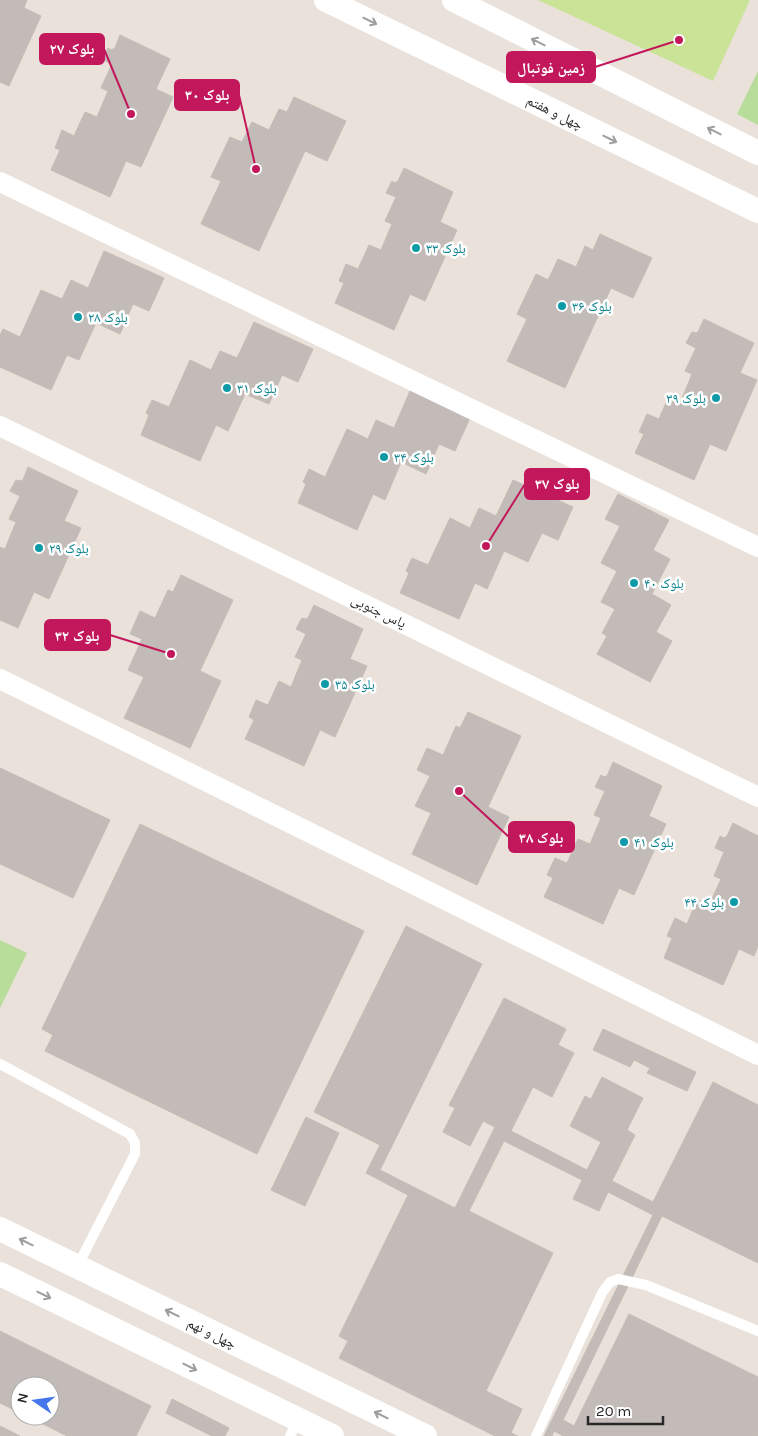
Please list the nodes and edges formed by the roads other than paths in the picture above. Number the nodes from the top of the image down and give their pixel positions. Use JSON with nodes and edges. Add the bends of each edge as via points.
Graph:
{"nodes":[{"id":1,"x":326,"y":0,"type":"edge"},
{"id":2,"x":454,"y":0,"type":"edge"},
{"id":3,"x":758,"y":153,"type":"edge"},
{"id":4,"x":0,"y":182,"type":"edge"},
{"id":5,"x":758,"y":211,"type":"edge"},
{"id":6,"x":0,"y":426,"type":"edge"},
{"id":7,"x":758,"y":547,"type":"edge"},
{"id":8,"x":0,"y":679,"type":"edge"},
{"id":9,"x":758,"y":796,"type":"edge"},
{"id":10,"x":758,"y":1055,"type":"edge"},
{"id":11,"x":0,"y":1064,"type":"edge"},
{"id":12,"x":0,"y":1230,"type":"edge"},
{"id":13,"x":77,"y":1267,"type":"junction"},
{"id":14,"x":0,"y":1274,"type":"edge"},
{"id":15,"x":758,"y":1331,"type":"edge"},
{"id":16,"x":294,"y":1428,"type":"edge"},
{"id":17,"x":332,"y":1436,"type":"edge"},
{"id":18,"x":425,"y":1436,"type":"edge"},
{"id":19,"x":536,"y":1436,"type":"edge"}],
"edges":[{"from":1,"to":5,"type":"street","name":"چهل و هفتم","one_way":true},
{"from":3,"to":2,"type":"street","one_way":true},
{"from":4,"to":7,"type":"street"},
{"from":6,"to":9,"type":"street","name":"یاس جنوبی"},
{"from":8,"to":10,"type":"street"},
{"from":11,"to":13,"type":"lane","via":[[130,1134],[135,1143],[135,1154]]},
{"from":13,"to":12,"type":"street","name":"چهل و نهم","one_way":true},
{"from":18,"to":13,"type":"street","name":"چهل و نهم","one_way":true},
{"from":14,"to":16,"type":"street","one_way":true},
{"from":15,"to":19,"type":"lane","via":[[646,1285],[618,1279],[610,1282]]},
{"from":16,"to":17,"type":"street"}]}
